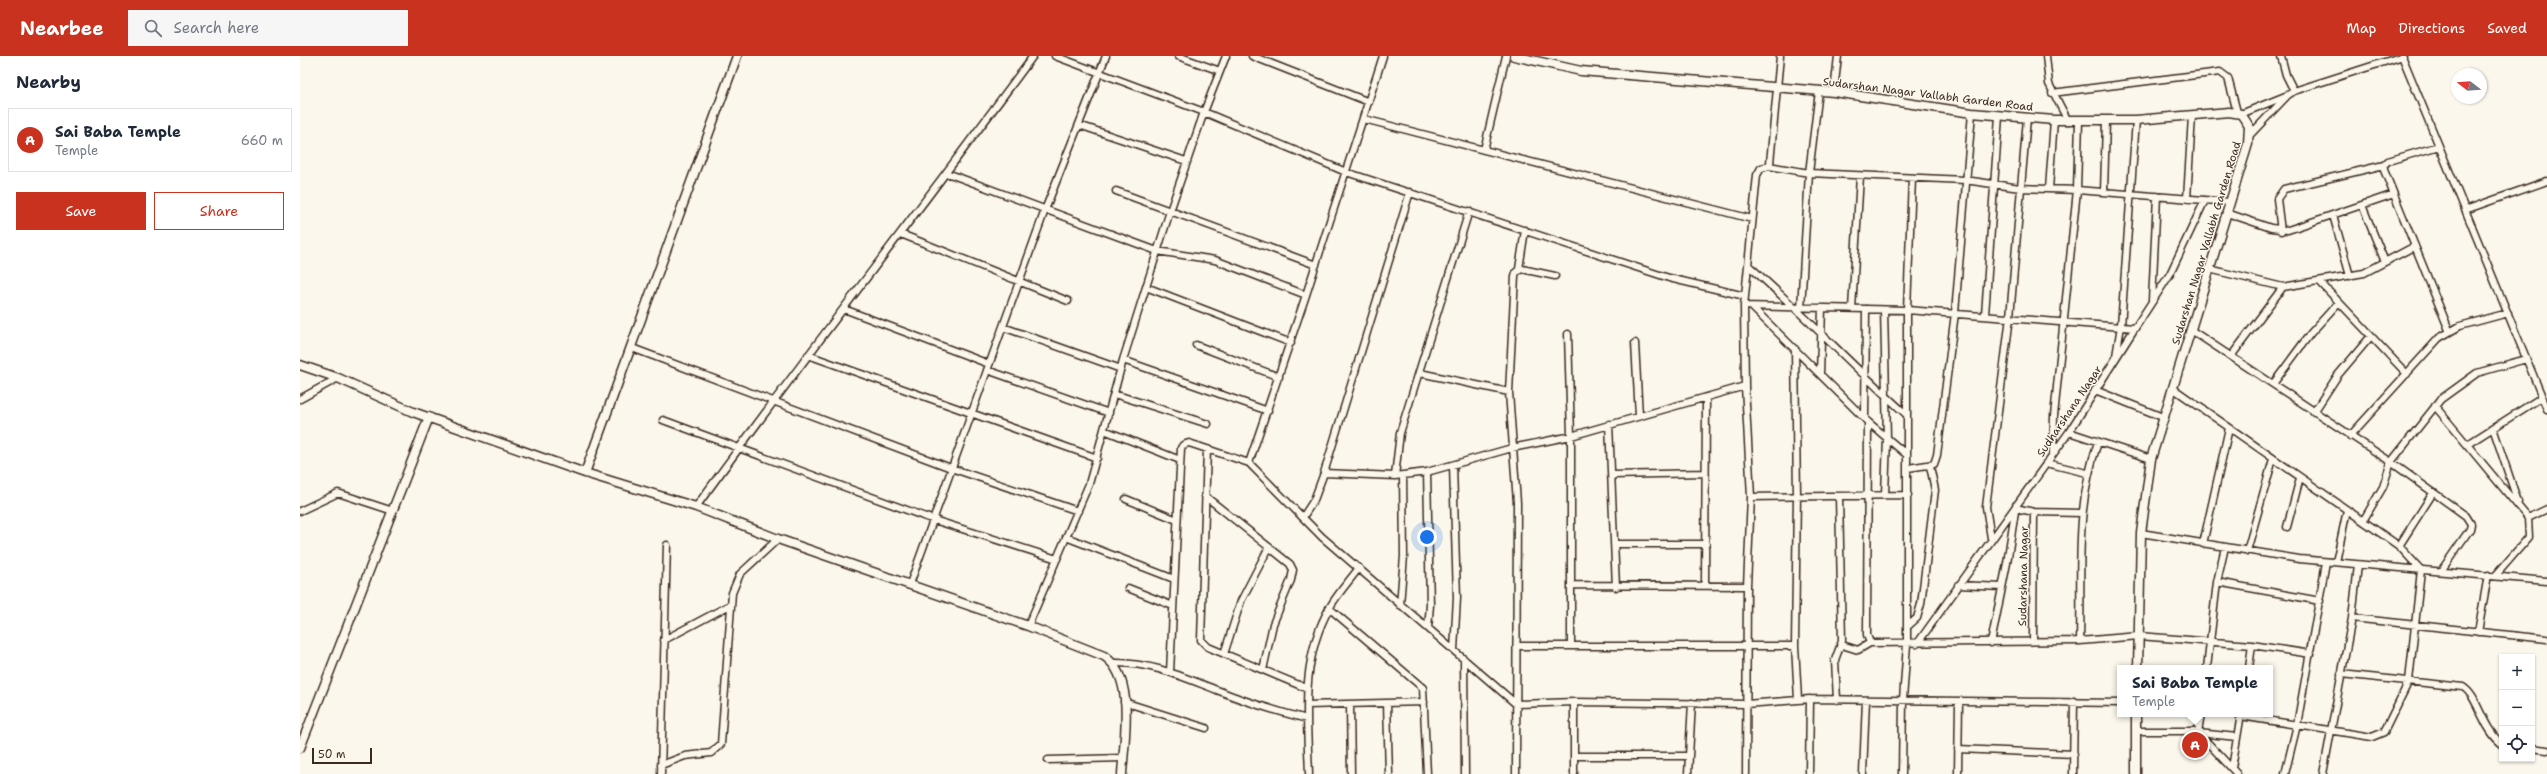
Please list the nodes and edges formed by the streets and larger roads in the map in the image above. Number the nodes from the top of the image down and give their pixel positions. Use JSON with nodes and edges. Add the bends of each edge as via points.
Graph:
{"nodes":[{"id":1,"x":737,"y":56,"type":"edge"},
{"id":2,"x":1033,"y":56,"type":"edge"},
{"id":3,"x":1055,"y":56,"type":"edge"},
{"id":4,"x":1106,"y":56,"type":"edge"},
{"id":5,"x":1178,"y":56,"type":"edge"},
{"id":6,"x":1226,"y":56,"type":"edge"},
{"id":7,"x":1252,"y":56,"type":"edge"},
{"id":8,"x":1383,"y":56,"type":"edge"},
{"id":9,"x":1506,"y":56,"type":"edge"},
{"id":10,"x":1514,"y":56,"type":"edge"},
{"id":11,"x":1780,"y":56,"type":"edge"},
{"id":12,"x":1838,"y":56,"type":"edge"},
{"id":13,"x":2046,"y":56,"type":"edge"},
{"id":14,"x":2281,"y":56,"type":"edge"},
{"id":15,"x":2403,"y":56,"type":"edge"},
{"id":16,"x":1220,"y":71,"type":"junction"},
{"id":17,"x":1100,"y":74,"type":"junction"},
{"id":18,"x":1776,"y":89,"type":"junction"},
{"id":19,"x":2294,"y":90,"type":"junction"},
{"id":20,"x":1819,"y":91,"type":"junction"},
{"id":21,"x":1834,"y":92,"type":"junction"},
{"id":22,"x":2052,"y":93,"type":"junction"},
{"id":23,"x":2288,"y":95,"type":"junction"},
{"id":24,"x":1369,"y":102,"type":"junction"},
{"id":25,"x":1204,"y":112,"type":"junction"},
{"id":26,"x":1972,"y":113,"type":"junction"},
{"id":27,"x":2239,"y":113,"type":"junction"},
{"id":28,"x":1999,"y":116,"type":"junction"},
{"id":29,"x":2192,"y":116,"type":"junction"},
{"id":30,"x":2027,"y":118,"type":"junction"},
{"id":31,"x":1364,"y":119,"type":"junction"},
{"id":32,"x":2054,"y":120,"type":"junction"},
{"id":33,"x":2136,"y":120,"type":"junction"},
{"id":34,"x":2068,"y":121,"type":"junction"},
{"id":35,"x":2079,"y":121,"type":"junction"},
{"id":36,"x":2106,"y":121,"type":"junction"},
{"id":37,"x":1079,"y":125,"type":"junction"},
{"id":38,"x":2250,"y":135,"type":"junction"},
{"id":39,"x":2439,"y":146,"type":"junction"},
{"id":40,"x":1484,"y":150,"type":"junction"},
{"id":41,"x":1186,"y":161,"type":"junction"},
{"id":42,"x":2384,"y":165,"type":"junction"},
{"id":43,"x":1769,"y":166,"type":"junction"},
{"id":44,"x":1346,"y":172,"type":"junction"},
{"id":45,"x":947,"y":173,"type":"junction"},
{"id":46,"x":1809,"y":173,"type":"junction"},
{"id":47,"x":1860,"y":176,"type":"junction"},
{"id":48,"x":1912,"y":178,"type":"junction"},
{"id":49,"x":1965,"y":180,"type":"junction"},
{"id":50,"x":2547,"y":181,"type":"edge"},
{"id":51,"x":1994,"y":185,"type":"junction"},
{"id":52,"x":2020,"y":188,"type":"junction"},
{"id":53,"x":2049,"y":189,"type":"junction"},
{"id":54,"x":2077,"y":190,"type":"junction"},
{"id":55,"x":1116,"y":192,"type":"dead end"},
{"id":56,"x":1410,"y":192,"type":"junction"},
{"id":57,"x":2104,"y":192,"type":"junction"},
{"id":58,"x":2130,"y":194,"type":"junction"},
{"id":59,"x":2394,"y":194,"type":"junction"},
{"id":60,"x":2157,"y":196,"type":"junction"},
{"id":61,"x":2187,"y":199,"type":"junction"},
{"id":62,"x":2205,"y":200,"type":"junction"},
{"id":63,"x":2230,"y":202,"type":"junction"},
{"id":64,"x":2362,"y":205,"type":"junction"},
{"id":65,"x":1045,"y":210,"type":"junction"},
{"id":66,"x":2465,"y":210,"type":"junction"},
{"id":67,"x":1469,"y":211,"type":"junction"},
{"id":68,"x":1170,"y":212,"type":"junction"},
{"id":69,"x":2227,"y":213,"type":"junction"},
{"id":70,"x":2333,"y":215,"type":"junction"},
{"id":71,"x":1752,"y":219,"type":"junction"},
{"id":72,"x":1525,"y":230,"type":"junction"},
{"id":73,"x":2281,"y":231,"type":"junction"},
{"id":74,"x":902,"y":234,"type":"junction"},
{"id":75,"x":2415,"y":246,"type":"junction"},
{"id":76,"x":1157,"y":251,"type":"junction"},
{"id":77,"x":2385,"y":262,"type":"junction"},
{"id":78,"x":1316,"y":265,"type":"junction"},
{"id":79,"x":1749,"y":266,"type":"junction"},
{"id":80,"x":1519,"y":269,"type":"junction"},
{"id":81,"x":2209,"y":269,"type":"junction"},
{"id":82,"x":1555,"y":276,"type":"dead end"},
{"id":83,"x":2350,"y":276,"type":"junction"},
{"id":84,"x":2319,"y":281,"type":"junction"},
{"id":85,"x":1019,"y":283,"type":"junction"},
{"id":86,"x":2283,"y":287,"type":"junction"},
{"id":87,"x":1146,"y":288,"type":"junction"},
{"id":88,"x":1306,"y":295,"type":"junction"},
{"id":89,"x":1745,"y":296,"type":"junction"},
{"id":90,"x":1068,"y":301,"type":"dead end"},
{"id":91,"x":2339,"y":302,"type":"junction"},
{"id":92,"x":2152,"y":303,"type":"junction"},
{"id":93,"x":1744,"y":306,"type":"junction"},
{"id":94,"x":1752,"y":307,"type":"junction"},
{"id":95,"x":1799,"y":308,"type":"junction"},
{"id":96,"x":1822,"y":308,"type":"junction"},
{"id":97,"x":844,"y":309,"type":"junction"},
{"id":98,"x":1852,"y":309,"type":"junction"},
{"id":99,"x":1866,"y":309,"type":"junction"},
{"id":100,"x":1884,"y":310,"type":"junction"},
{"id":101,"x":1906,"y":310,"type":"junction"},
{"id":102,"x":1955,"y":313,"type":"junction"},
{"id":103,"x":2508,"y":313,"type":"junction"},
{"id":104,"x":1985,"y":315,"type":"junction"},
{"id":105,"x":2010,"y":317,"type":"junction"},
{"id":106,"x":2064,"y":322,"type":"junction"},
{"id":107,"x":2121,"y":326,"type":"junction"},
{"id":108,"x":1003,"y":327,"type":"junction"},
{"id":109,"x":2135,"y":328,"type":"junction"},
{"id":110,"x":2191,"y":330,"type":"junction"},
{"id":111,"x":2449,"y":330,"type":"junction"},
{"id":112,"x":1821,"y":332,"type":"junction"},
{"id":113,"x":1568,"y":334,"type":"dead end"},
{"id":114,"x":2371,"y":336,"type":"junction"},
{"id":115,"x":1291,"y":342,"type":"junction"},
{"id":116,"x":1635,"y":343,"type":"dead end"},
{"id":117,"x":1196,"y":345,"type":"dead end"},
{"id":118,"x":632,"y":348,"type":"junction"},
{"id":119,"x":1794,"y":349,"type":"junction"},
{"id":120,"x":2232,"y":355,"type":"junction"},
{"id":121,"x":808,"y":356,"type":"junction"},
{"id":122,"x":2116,"y":358,"type":"junction"},
{"id":123,"x":2526,"y":359,"type":"junction"},
{"id":124,"x":1123,"y":360,"type":"junction"},
{"id":125,"x":300,"y":365,"type":"edge"},
{"id":126,"x":988,"y":367,"type":"junction"},
{"id":127,"x":1121,"y":369,"type":"junction"},
{"id":128,"x":1420,"y":373,"type":"junction"},
{"id":129,"x":1820,"y":374,"type":"junction"},
{"id":130,"x":2407,"y":374,"type":"junction"},
{"id":131,"x":1279,"y":377,"type":"junction"},
{"id":132,"x":338,"y":378,"type":"junction"},
{"id":133,"x":1866,"y":378,"type":"junction"},
{"id":134,"x":2273,"y":384,"type":"junction"},
{"id":135,"x":1745,"y":386,"type":"junction"},
{"id":136,"x":2174,"y":389,"type":"junction"},
{"id":137,"x":2095,"y":390,"type":"junction"},
{"id":138,"x":1509,"y":392,"type":"junction"},
{"id":139,"x":1114,"y":394,"type":"junction"},
{"id":140,"x":1886,"y":396,"type":"junction"},
{"id":141,"x":2542,"y":396,"type":"junction"},
{"id":142,"x":1706,"y":398,"type":"junction"},
{"id":143,"x":300,"y":399,"type":"edge"},
{"id":144,"x":772,"y":402,"type":"junction"},
{"id":145,"x":2435,"y":406,"type":"junction"},
{"id":146,"x":2547,"y":409,"type":"edge"},
{"id":147,"x":1268,"y":411,"type":"junction"},
{"id":148,"x":2314,"y":412,"type":"junction"},
{"id":149,"x":1109,"y":413,"type":"junction"},
{"id":150,"x":970,"y":415,"type":"junction"},
{"id":151,"x":1907,"y":415,"type":"junction"},
{"id":152,"x":1639,"y":416,"type":"junction"},
{"id":153,"x":429,"y":417,"type":"junction"},
{"id":154,"x":2165,"y":418,"type":"junction"},
{"id":155,"x":663,"y":420,"type":"dead end"},
{"id":156,"x":1866,"y":420,"type":"junction"},
{"id":157,"x":1208,"y":424,"type":"dead end"},
{"id":158,"x":1609,"y":424,"type":"junction"},
{"id":159,"x":2229,"y":428,"type":"junction"},
{"id":160,"x":2493,"y":428,"type":"junction"},
{"id":161,"x":1104,"y":430,"type":"junction"},
{"id":162,"x":2069,"y":432,"type":"junction"},
{"id":163,"x":1571,"y":436,"type":"junction"},
{"id":164,"x":2350,"y":436,"type":"junction"},
{"id":165,"x":1887,"y":438,"type":"junction"},
{"id":166,"x":2098,"y":442,"type":"junction"},
{"id":167,"x":2468,"y":444,"type":"junction"},
{"id":168,"x":740,"y":447,"type":"junction"},
{"id":169,"x":1512,"y":448,"type":"junction"},
{"id":170,"x":1207,"y":449,"type":"junction"},
{"id":171,"x":2053,"y":453,"type":"junction"},
{"id":172,"x":1907,"y":455,"type":"junction"},
{"id":173,"x":1097,"y":458,"type":"junction"},
{"id":174,"x":2151,"y":459,"type":"junction"},
{"id":175,"x":2273,"y":459,"type":"junction"},
{"id":176,"x":1180,"y":460,"type":"junction"},
{"id":177,"x":2391,"y":462,"type":"junction"},
{"id":178,"x":1249,"y":463,"type":"junction"},
{"id":179,"x":2046,"y":463,"type":"junction"},
{"id":180,"x":1453,"y":465,"type":"junction"},
{"id":181,"x":1930,"y":466,"type":"junction"},
{"id":182,"x":951,"y":468,"type":"junction"},
{"id":183,"x":1908,"y":468,"type":"junction"},
{"id":184,"x":1427,"y":472,"type":"junction"},
{"id":185,"x":585,"y":473,"type":"junction"},
{"id":186,"x":1324,"y":473,"type":"junction"},
{"id":187,"x":1704,"y":473,"type":"junction"},
{"id":188,"x":2087,"y":473,"type":"junction"},
{"id":189,"x":1403,"y":475,"type":"junction"},
{"id":190,"x":1613,"y":475,"type":"junction"},
{"id":191,"x":1395,"y":476,"type":"junction"},
{"id":192,"x":2300,"y":478,"type":"junction"},
{"id":193,"x":2433,"y":493,"type":"junction"},
{"id":194,"x":1797,"y":495,"type":"junction"},
{"id":195,"x":1885,"y":495,"type":"junction"},
{"id":196,"x":1908,"y":495,"type":"junction"},
{"id":197,"x":1205,"y":496,"type":"junction"},
{"id":198,"x":1839,"y":496,"type":"junction"},
{"id":199,"x":1868,"y":496,"type":"junction"},
{"id":200,"x":1751,"y":497,"type":"junction"},
{"id":201,"x":1126,"y":499,"type":"dead end"},
{"id":202,"x":2519,"y":505,"type":"junction"},
{"id":203,"x":2016,"y":506,"type":"junction"},
{"id":204,"x":696,"y":507,"type":"junction"},
{"id":205,"x":2547,"y":509,"type":"edge"},
{"id":206,"x":2347,"y":510,"type":"junction"},
{"id":207,"x":300,"y":511,"type":"edge"},
{"id":208,"x":392,"y":511,"type":"junction"},
{"id":209,"x":1078,"y":511,"type":"junction"},
{"id":210,"x":2034,"y":512,"type":"junction"},
{"id":211,"x":2082,"y":513,"type":"junction"},
{"id":212,"x":1303,"y":517,"type":"junction"},
{"id":213,"x":2528,"y":518,"type":"junction"},
{"id":214,"x":934,"y":520,"type":"junction"},
{"id":215,"x":1177,"y":520,"type":"junction"},
{"id":216,"x":2363,"y":521,"type":"junction"},
{"id":217,"x":2287,"y":527,"type":"dead end"},
{"id":218,"x":2141,"y":532,"type":"junction"},
{"id":219,"x":1066,"y":537,"type":"junction"},
{"id":220,"x":1991,"y":538,"type":"junction"},
{"id":221,"x":778,"y":539,"type":"junction"},
{"id":222,"x":1614,"y":544,"type":"junction"},
{"id":223,"x":1706,"y":544,"type":"junction"},
{"id":224,"x":2203,"y":544,"type":"junction"},
{"id":225,"x":667,"y":545,"type":"dead end"},
{"id":226,"x":2399,"y":546,"type":"junction"},
{"id":227,"x":1269,"y":547,"type":"junction"},
{"id":228,"x":2225,"y":547,"type":"junction"},
{"id":229,"x":2247,"y":551,"type":"junction"},
{"id":230,"x":1057,"y":559,"type":"junction"},
{"id":231,"x":2326,"y":562,"type":"junction"},
{"id":232,"x":2336,"y":562,"type":"junction"},
{"id":233,"x":2358,"y":565,"type":"junction"},
{"id":234,"x":1359,"y":568,"type":"junction"},
{"id":235,"x":2421,"y":570,"type":"junction"},
{"id":236,"x":2440,"y":572,"type":"junction"},
{"id":237,"x":2488,"y":575,"type":"junction"},
{"id":238,"x":2496,"y":575,"type":"junction"},
{"id":239,"x":1174,"y":579,"type":"junction"},
{"id":240,"x":2547,"y":581,"type":"edge"},
{"id":241,"x":2217,"y":582,"type":"junction"},
{"id":242,"x":910,"y":584,"type":"junction"},
{"id":243,"x":1572,"y":585,"type":"junction"},
{"id":244,"x":1958,"y":585,"type":"junction"},
{"id":245,"x":1616,"y":586,"type":"junction"},
{"id":246,"x":1705,"y":586,"type":"junction"},
{"id":247,"x":1747,"y":586,"type":"junction"},
{"id":248,"x":2002,"y":587,"type":"junction"},
{"id":249,"x":1128,"y":588,"type":"dead end"},
{"id":250,"x":2320,"y":601,"type":"junction"},
{"id":251,"x":730,"y":605,"type":"junction"},
{"id":252,"x":1400,"y":605,"type":"junction"},
{"id":253,"x":1173,"y":606,"type":"junction"},
{"id":254,"x":1329,"y":608,"type":"junction"},
{"id":255,"x":2352,"y":618,"type":"junction"},
{"id":256,"x":2416,"y":625,"type":"junction"},
{"id":257,"x":1028,"y":626,"type":"junction"},
{"id":258,"x":1907,"y":626,"type":"junction"},
{"id":259,"x":1428,"y":628,"type":"junction"},
{"id":260,"x":2478,"y":632,"type":"junction"},
{"id":261,"x":2139,"y":636,"type":"junction"},
{"id":262,"x":2547,"y":639,"type":"edge"},
{"id":263,"x":664,"y":640,"type":"junction"},
{"id":264,"x":2033,"y":641,"type":"junction"},
{"id":265,"x":2080,"y":641,"type":"junction"},
{"id":266,"x":2210,"y":642,"type":"junction"},
{"id":267,"x":1870,"y":643,"type":"junction"},
{"id":268,"x":1991,"y":643,"type":"junction"},
{"id":269,"x":1571,"y":644,"type":"junction"},
{"id":270,"x":1907,"y":644,"type":"junction"},
{"id":271,"x":1917,"y":644,"type":"junction"},
{"id":272,"x":1842,"y":645,"type":"junction"},
{"id":273,"x":2252,"y":645,"type":"junction"},
{"id":274,"x":1517,"y":646,"type":"junction"},
{"id":275,"x":1795,"y":646,"type":"junction"},
{"id":276,"x":1746,"y":647,"type":"junction"},
{"id":277,"x":1454,"y":650,"type":"junction"},
{"id":278,"x":1224,"y":654,"type":"junction"},
{"id":279,"x":2311,"y":654,"type":"junction"},
{"id":280,"x":1464,"y":659,"type":"junction"},
{"id":281,"x":1114,"y":662,"type":"junction"},
{"id":282,"x":2138,"y":665,"type":"edge"},
{"id":283,"x":2206,"y":665,"type":"edge"},
{"id":284,"x":2249,"y":665,"type":"edge"},
{"id":285,"x":1263,"y":670,"type":"junction"},
{"id":286,"x":1170,"y":672,"type":"junction"},
{"id":287,"x":2342,"y":674,"type":"junction"},
{"id":288,"x":2409,"y":681,"type":"junction"},
{"id":289,"x":1306,"y":688,"type":"junction"},
{"id":290,"x":1798,"y":699,"type":"junction"},
{"id":291,"x":1810,"y":699,"type":"junction"},
{"id":292,"x":1837,"y":700,"type":"junction"},
{"id":293,"x":1866,"y":700,"type":"junction"},
{"id":294,"x":1903,"y":700,"type":"junction"},
{"id":295,"x":1959,"y":701,"type":"junction"},
{"id":296,"x":2074,"y":701,"type":"junction"},
{"id":297,"x":1124,"y":702,"type":"junction"},
{"id":298,"x":1424,"y":702,"type":"junction"},
{"id":299,"x":1574,"y":702,"type":"junction"},
{"id":300,"x":1387,"y":703,"type":"junction"},
{"id":301,"x":1692,"y":703,"type":"junction"},
{"id":302,"x":2117,"y":703,"type":"edge"},
{"id":303,"x":1516,"y":704,"type":"junction"},
{"id":304,"x":1746,"y":704,"type":"junction"},
{"id":305,"x":1307,"y":705,"type":"junction"},
{"id":306,"x":1350,"y":705,"type":"junction"},
{"id":307,"x":2136,"y":717,"type":"edge"},
{"id":308,"x":2201,"y":717,"type":"edge"},
{"id":309,"x":2241,"y":717,"type":"edge"},
{"id":310,"x":2252,"y":717,"type":"edge"},
{"id":311,"x":1307,"y":719,"type":"junction"},
{"id":312,"x":2297,"y":725,"type":"junction"},
{"id":313,"x":1206,"y":728,"type":"dead end"},
{"id":314,"x":304,"y":729,"type":"edge"},
{"id":315,"x":2136,"y":731,"type":"junction"},
{"id":316,"x":2331,"y":731,"type":"junction"},
{"id":317,"x":2198,"y":733,"type":"junction"},
{"id":318,"x":2237,"y":737,"type":"junction"},
{"id":319,"x":2499,"y":742,"type":"edge"},
{"id":320,"x":300,"y":748,"type":"edge"},
{"id":321,"x":2535,"y":748,"type":"edge"},
{"id":322,"x":1958,"y":749,"type":"junction"},
{"id":323,"x":2547,"y":750,"type":"edge"},
{"id":324,"x":2074,"y":754,"type":"junction"},
{"id":325,"x":1574,"y":756,"type":"junction"},
{"id":326,"x":1689,"y":756,"type":"junction"},
{"id":327,"x":1123,"y":758,"type":"junction"},
{"id":328,"x":1048,"y":760,"type":"dead end"},
{"id":329,"x":661,"y":765,"type":"junction"},
{"id":330,"x":2232,"y":768,"type":"junction"},
{"id":331,"x":661,"y":774,"type":"edge"},
{"id":332,"x":1122,"y":774,"type":"edge"},
{"id":333,"x":1309,"y":774,"type":"edge"},
{"id":334,"x":1351,"y":774,"type":"edge"},
{"id":335,"x":1389,"y":774,"type":"edge"},
{"id":336,"x":1427,"y":774,"type":"edge"},
{"id":337,"x":1465,"y":774,"type":"edge"},
{"id":338,"x":1516,"y":774,"type":"edge"},
{"id":339,"x":1574,"y":774,"type":"edge"},
{"id":340,"x":1688,"y":774,"type":"edge"},
{"id":341,"x":1746,"y":774,"type":"edge"},
{"id":342,"x":1809,"y":774,"type":"edge"},
{"id":343,"x":1863,"y":774,"type":"edge"},
{"id":344,"x":1902,"y":774,"type":"edge"},
{"id":345,"x":1958,"y":774,"type":"edge"},
{"id":346,"x":2073,"y":774,"type":"edge"},
{"id":347,"x":2136,"y":774,"type":"edge"},
{"id":348,"x":2237,"y":774,"type":"edge"},
{"id":349,"x":2285,"y":774,"type":"edge"},
{"id":350,"x":2323,"y":774,"type":"edge"}],
"edges":[{"from":1,"to":118,"type":"street"},
{"from":2,"to":45,"type":"street"},
{"from":3,"to":17,"type":"street"},
{"from":4,"to":17,"type":"street"},
{"from":5,"to":16,"type":"street"},
{"from":6,"to":16,"type":"street"},
{"from":7,"to":24,"type":"street"},
{"from":8,"to":24,"type":"street"},
{"from":9,"to":40,"type":"street"},
{"from":10,"to":18,"type":"street","name":"Sudarshan Nagar Vallabh Garden Road","via":[[1581,71]]},
{"from":11,"to":18,"type":"street"},
{"from":12,"to":21,"type":"street"},
{"from":13,"to":22,"type":"street"},
{"from":14,"to":19,"type":"street","via":[[2286,75]]},
{"from":15,"to":19,"type":"street"},
{"from":15,"to":39,"type":"street"},
{"from":16,"to":25,"type":"street"},
{"from":17,"to":25,"type":"street"},
{"from":17,"to":37,"type":"street"},
{"from":18,"to":20,"type":"street","name":"Sudarshan Nagar Vallabh Garden Road"},
{"from":18,"to":43,"type":"street"},
{"from":19,"to":23,"type":"street"},
{"from":20,"to":21,"type":"street","name":"Sudarshan Nagar Vallabh Garden Road"},
{"from":20,"to":46,"type":"street"},
{"from":21,"to":26,"type":"street","name":"Sudarshan Nagar Vallabh Garden Road"},
{"from":22,"to":27,"type":"street","via":[[2220,72],[2228,78]]},
{"from":22,"to":34,"type":"street"},
{"from":23,"to":27,"type":"street"},
{"from":23,"to":38,"type":"street"},
{"from":24,"to":31,"type":"street"},
{"from":25,"to":41,"type":"street"},
{"from":25,"to":44,"type":"street"},
{"from":26,"to":28,"type":"street","name":"Sudarshan Nagar Vallabh Garden Road"},
{"from":26,"to":49,"type":"street"},
{"from":27,"to":29,"type":"street","name":"Sudarshan Nagar Vallabh Garden Road"},
{"from":27,"to":38,"type":"street","name":"Sudarshan Nagar Vallabh Garden Road","via":[[2247,120]]},
{"from":28,"to":30,"type":"street","name":"Sudarshan Nagar Vallabh Garden Road"},
{"from":28,"to":51,"type":"street"},
{"from":29,"to":33,"type":"street","name":"Sudarshan Nagar Vallabh Garden Road"},
{"from":29,"to":61,"type":"street"},
{"from":30,"to":32,"type":"street","name":"Sudarshan Nagar Vallabh Garden Road"},
{"from":30,"to":52,"type":"street"},
{"from":31,"to":40,"type":"street"},
{"from":31,"to":44,"type":"street"},
{"from":32,"to":34,"type":"street","name":"Sudarshan Nagar Vallabh Garden Road"},
{"from":32,"to":53,"type":"street"},
{"from":33,"to":36,"type":"street","name":"Sudarshan Nagar Vallabh Garden Road"},
{"from":33,"to":58,"type":"street"},
{"from":34,"to":35,"type":"street","name":"Sudarshan Nagar Vallabh Garden Road"},
{"from":35,"to":36,"type":"street","name":"Sudarshan Nagar Vallabh Garden Road"},
{"from":35,"to":54,"type":"street"},
{"from":36,"to":57,"type":"street"},
{"from":37,"to":41,"type":"street"},
{"from":37,"to":65,"type":"street"},
{"from":38,"to":63,"type":"street","name":"Sudarshan Nagar Vallabh Garden Road"},
{"from":39,"to":42,"type":"street","via":[[2394,158]]},
{"from":39,"to":66,"type":"street"},
{"from":40,"to":71,"type":"street"},
{"from":41,"to":68,"type":"street"},
{"from":42,"to":59,"type":"street"},
{"from":42,"to":73,"type":"street","via":[[2284,189],[2277,199]]},
{"from":43,"to":46,"type":"street"},
{"from":43,"to":71,"type":"street","via":[[1761,168],[1757,175]]},
{"from":44,"to":56,"type":"street"},
{"from":44,"to":78,"type":"street"},
{"from":45,"to":65,"type":"street"},
{"from":45,"to":74,"type":"street"},
{"from":46,"to":47,"type":"street"},
{"from":46,"to":95,"type":"street"},
{"from":47,"to":48,"type":"street"},
{"from":47,"to":98,"type":"street"},
{"from":48,"to":49,"type":"street"},
{"from":48,"to":101,"type":"street"},
{"from":49,"to":51,"type":"street"},
{"from":49,"to":102,"type":"street"},
{"from":50,"to":66,"type":"street"},
{"from":51,"to":52,"type":"street"},
{"from":51,"to":104,"type":"street"},
{"from":52,"to":53,"type":"street"},
{"from":52,"to":105,"type":"street"},
{"from":53,"to":54,"type":"street"},
{"from":54,"to":57,"type":"street"},
{"from":54,"to":106,"type":"street"},
{"from":55,"to":68,"type":"street"},
{"from":56,"to":67,"type":"street"},
{"from":56,"to":186,"type":"street"},
{"from":57,"to":58,"type":"street"},
{"from":58,"to":60,"type":"street"},
{"from":58,"to":107,"type":"street"},
{"from":59,"to":64,"type":"street"},
{"from":59,"to":75,"type":"street"},
{"from":60,"to":61,"type":"street"},
{"from":60,"to":92,"type":"street"},
{"from":61,"to":62,"type":"street"},
{"from":62,"to":63,"type":"street"},
{"from":62,"to":92,"type":"street","name":"Sudharshana Nagar","via":[[2170,274]]},
{"from":63,"to":69,"type":"street","name":"Sudarshan Nagar Vallabh Garden Road"},
{"from":64,"to":70,"type":"street"},
{"from":64,"to":77,"type":"street"},
{"from":65,"to":76,"type":"street"},
{"from":65,"to":85,"type":"street"},
{"from":66,"to":103,"type":"street"},
{"from":67,"to":72,"type":"street"},
{"from":67,"to":128,"type":"street"},
{"from":68,"to":76,"type":"street"},
{"from":68,"to":78,"type":"street"},
{"from":69,"to":73,"type":"street"},
{"from":69,"to":81,"type":"street","name":"Sudarshan Nagar Vallabh Garden Road"},
{"from":70,"to":73,"type":"street"},
{"from":70,"to":83,"type":"street"},
{"from":71,"to":79,"type":"street"},
{"from":72,"to":80,"type":"street"},
{"from":72,"to":89,"type":"street","via":[[1668,278]]},
{"from":74,"to":85,"type":"street"},
{"from":74,"to":97,"type":"street"},
{"from":75,"to":77,"type":"street"},
{"from":75,"to":111,"type":"street"},
{"from":76,"to":87,"type":"street"},
{"from":76,"to":88,"type":"street","via":[[1215,260]]},
{"from":77,"to":83,"type":"street","via":[[2364,273]]},
{"from":78,"to":88,"type":"street"},
{"from":79,"to":89,"type":"street"},
{"from":79,"to":95,"type":"street"},
{"from":80,"to":82,"type":"street"},
{"from":80,"to":138,"type":"street","via":[[1515,276]]},
{"from":81,"to":86,"type":"street"},
{"from":81,"to":110,"type":"street","name":"Sudarshan Nagar Vallabh Garden Road"},
{"from":83,"to":84,"type":"street"},
{"from":84,"to":86,"type":"street"},
{"from":84,"to":91,"type":"street"},
{"from":85,"to":90,"type":"street"},
{"from":85,"to":108,"type":"street"},
{"from":86,"to":120,"type":"street"},
{"from":87,"to":115,"type":"street"},
{"from":87,"to":124,"type":"street"},
{"from":88,"to":115,"type":"street"},
{"from":89,"to":93,"type":"street"},
{"from":91,"to":114,"type":"street"},
{"from":91,"to":134,"type":"street","via":[[2310,334]]},
{"from":92,"to":109,"type":"street","name":"Sudharshana Nagar"},
{"from":93,"to":94,"type":"street"},
{"from":93,"to":135,"type":"street"},
{"from":94,"to":95,"type":"street"},
{"from":94,"to":119,"type":"street"},
{"from":95,"to":96,"type":"street"},
{"from":95,"to":112,"type":"street"},
{"from":96,"to":98,"type":"street"},
{"from":96,"to":112,"type":"street"},
{"from":97,"to":121,"type":"street"},
{"from":97,"to":126,"type":"street"},
{"from":98,"to":99,"type":"street"},
{"from":99,"to":100,"type":"street"},
{"from":99,"to":133,"type":"street"},
{"from":100,"to":101,"type":"street"},
{"from":100,"to":140,"type":"street"},
{"from":101,"to":102,"type":"street"},
{"from":101,"to":151,"type":"street"},
{"from":102,"to":104,"type":"street"},
{"from":102,"to":181,"type":"street","via":[[1938,454],[1934,464]]},
{"from":103,"to":111,"type":"street"},
{"from":103,"to":123,"type":"street"},
{"from":104,"to":105,"type":"street"},
{"from":105,"to":106,"type":"street"},
{"from":105,"to":220,"type":"street","via":[[1986,507]]},
{"from":106,"to":107,"type":"street"},
{"from":106,"to":171,"type":"street","via":[[2054,416]]},
{"from":107,"to":109,"type":"street"},
{"from":107,"to":122,"type":"street"},
{"from":108,"to":126,"type":"street"},
{"from":108,"to":127,"type":"street"},
{"from":109,"to":122,"type":"street","name":"Sudharshana Nagar"},
{"from":110,"to":120,"type":"street"},
{"from":110,"to":136,"type":"street","name":"Sudarshan Nagar Vallabh Garden Road"},
{"from":111,"to":130,"type":"street"},
{"from":112,"to":129,"type":"street"},
{"from":112,"to":133,"type":"street"},
{"from":113,"to":163,"type":"street"},
{"from":114,"to":130,"type":"street"},
{"from":114,"to":148,"type":"street","via":[[2338,375]]},
{"from":115,"to":131,"type":"street"},
{"from":116,"to":152,"type":"street"},
{"from":117,"to":131,"type":"street"},
{"from":118,"to":144,"type":"street"},
{"from":118,"to":185,"type":"street"},
{"from":119,"to":129,"type":"street"},
{"from":119,"to":194,"type":"street"},
{"from":120,"to":134,"type":"street"},
{"from":121,"to":144,"type":"street"},
{"from":121,"to":150,"type":"street"},
{"from":122,"to":137,"type":"street","name":"Sudharshana Nagar"},
{"from":123,"to":141,"type":"street"},
{"from":123,"to":145,"type":"street","via":[[2477,372]]},
{"from":124,"to":127,"type":"street"},
{"from":124,"to":147,"type":"street"},
{"from":125,"to":132,"type":"street"},
{"from":126,"to":149,"type":"street"},
{"from":126,"to":150,"type":"street"},
{"from":127,"to":139,"type":"street"},
{"from":128,"to":138,"type":"street"},
{"from":128,"to":191,"type":"street","via":[[1399,438]]},
{"from":129,"to":156,"type":"street"},
{"from":130,"to":164,"type":"street"},
{"from":131,"to":147,"type":"street"},
{"from":132,"to":143,"type":"street"},
{"from":132,"to":153,"type":"street"},
{"from":133,"to":140,"type":"street"},
{"from":133,"to":156,"type":"street"},
{"from":134,"to":148,"type":"street"},
{"from":135,"to":142,"type":"street"},
{"from":135,"to":200,"type":"street"},
{"from":136,"to":154,"type":"street","name":"Sudarshan Nagar Vallabh Garden Road"},
{"from":136,"to":159,"type":"street"},
{"from":137,"to":154,"type":"street"},
{"from":137,"to":162,"type":"street","name":"Sudharshana Nagar"},
{"from":138,"to":169,"type":"street"},
{"from":139,"to":149,"type":"street"},
{"from":139,"to":157,"type":"street"},
{"from":140,"to":151,"type":"street"},
{"from":140,"to":165,"type":"street"},
{"from":141,"to":146,"type":"street"},
{"from":141,"to":160,"type":"street"},
{"from":142,"to":152,"type":"street"},
{"from":142,"to":187,"type":"street"},
{"from":144,"to":168,"type":"street"},
{"from":144,"to":182,"type":"street"},
{"from":145,"to":167,"type":"street"},
{"from":145,"to":177,"type":"street"},
{"from":147,"to":178,"type":"street"},
{"from":148,"to":164,"type":"street"},
{"from":149,"to":161,"type":"street"},
{"from":150,"to":173,"type":"street"},
{"from":150,"to":182,"type":"street"},
{"from":151,"to":172,"type":"street"},
{"from":152,"to":158,"type":"street"},
{"from":153,"to":185,"type":"street"},
{"from":153,"to":208,"type":"street"},
{"from":154,"to":174,"type":"street","name":"Sudarshan Nagar Vallabh Garden Road"},
{"from":155,"to":168,"type":"street"},
{"from":156,"to":165,"type":"street"},
{"from":156,"to":199,"type":"street"},
{"from":158,"to":163,"type":"street"},
{"from":158,"to":190,"type":"street"},
{"from":159,"to":175,"type":"street"},
{"from":159,"to":224,"type":"street"},
{"from":160,"to":167,"type":"street"},
{"from":160,"to":202,"type":"street"},
{"from":161,"to":173,"type":"street"},
{"from":161,"to":176,"type":"street"},
{"from":162,"to":166,"type":"street"},
{"from":162,"to":171,"type":"street","name":"Sudharshana Nagar"},
{"from":163,"to":169,"type":"street"},
{"from":163,"to":243,"type":"street"},
{"from":164,"to":177,"type":"street"},
{"from":165,"to":172,"type":"street"},
{"from":165,"to":195,"type":"street"},
{"from":166,"to":174,"type":"street"},
{"from":166,"to":188,"type":"street"},
{"from":167,"to":202,"type":"street"},
{"from":168,"to":204,"type":"street"},
{"from":168,"to":214,"type":"street"},
{"from":169,"to":180,"type":"street"},
{"from":169,"to":274,"type":"street","via":[[1516,503]]},
{"from":170,"to":176,"type":"street","via":[[1186,443],[1181,448]]},
{"from":170,"to":178,"type":"street"},
{"from":170,"to":197,"type":"street"},
{"from":171,"to":179,"type":"street","name":"Sudharshana Nagar"},
{"from":172,"to":183,"type":"street"},
{"from":173,"to":209,"type":"street"},
{"from":174,"to":218,"type":"street","name":"Sudarshan Nagar Vallabh Garden Road"},
{"from":175,"to":192,"type":"street"},
{"from":175,"to":229,"type":"street"},
{"from":176,"to":215,"type":"street"},
{"from":177,"to":193,"type":"street"},
{"from":177,"to":216,"type":"street","via":[[2383,487]]},
{"from":178,"to":212,"type":"street"},
{"from":179,"to":188,"type":"street"},
{"from":179,"to":203,"type":"street","name":"Sudharshana Nagar"},
{"from":180,"to":184,"type":"street"},
{"from":180,"to":277,"type":"street","via":[[1457,598]]},
{"from":181,"to":183,"type":"street"},
{"from":181,"to":258,"type":"street","via":[[1935,490],[1922,604],[1917,618]]},
{"from":182,"to":209,"type":"street"},
{"from":182,"to":214,"type":"street"},
{"from":183,"to":196,"type":"street"},
{"from":184,"to":189,"type":"street"},
{"from":184,"to":259,"type":"street","via":[[1430,605]]},
{"from":185,"to":204,"type":"street"},
{"from":186,"to":191,"type":"street"},
{"from":186,"to":212,"type":"street","via":[[1314,500]]},
{"from":187,"to":190,"type":"street"},
{"from":187,"to":223,"type":"street"},
{"from":188,"to":211,"type":"street"},
{"from":189,"to":191,"type":"street"},
{"from":189,"to":252,"type":"street","via":[[1404,556]]},
{"from":190,"to":222,"type":"street"},
{"from":192,"to":206,"type":"street"},
{"from":192,"to":217,"type":"street"},
{"from":193,"to":226,"type":"street"},
{"from":193,"to":236,"type":"street","via":[[2466,516],[2471,524]]},
{"from":194,"to":198,"type":"street"},
{"from":194,"to":200,"type":"street"},
{"from":194,"to":275,"type":"street"},
{"from":195,"to":196,"type":"street"},
{"from":195,"to":199,"type":"street"},
{"from":196,"to":258,"type":"street"},
{"from":197,"to":227,"type":"street"},
{"from":197,"to":278,"type":"street","via":[[1201,640],[1208,647]]},
{"from":198,"to":199,"type":"street"},
{"from":198,"to":272,"type":"street"},
{"from":199,"to":267,"type":"street","via":[[1867,635]]},
{"from":200,"to":247,"type":"street"},
{"from":201,"to":215,"type":"street"},
{"from":202,"to":213,"type":"street"},
{"from":203,"to":210,"type":"street"},
{"from":203,"to":220,"type":"street","name":"Sudharshana Nagar"},
{"from":203,"to":248,"type":"street","name":"Sudharshana Nagar"},
{"from":204,"to":221,"type":"street"},
{"from":205,"to":213,"type":"street"},
{"from":206,"to":216,"type":"street"},
{"from":206,"to":232,"type":"street"},
{"from":207,"to":208,"type":"street","via":[[338,493]]},
{"from":208,"to":314,"type":"street"},
{"from":209,"to":219,"type":"street"},
{"from":210,"to":211,"type":"street","name":"Sudarshana Nagar"},
{"from":210,"to":264,"type":"street","name":"Sudarshana Nagar"},
{"from":211,"to":265,"type":"street"},
{"from":212,"to":234,"type":"street"},
{"from":213,"to":238,"type":"street","via":[[2529,537]]},
{"from":214,"to":230,"type":"street"},
{"from":214,"to":242,"type":"street"},
{"from":215,"to":239,"type":"street"},
{"from":216,"to":226,"type":"street"},
{"from":218,"to":224,"type":"street"},
{"from":218,"to":261,"type":"street","name":"Sudarshan Nagar Vallabh Garden Road"},
{"from":219,"to":230,"type":"street"},
{"from":219,"to":239,"type":"street"},
{"from":220,"to":244,"type":"street","name":"Sudharshana Nagar"},
{"from":221,"to":242,"type":"street"},
{"from":221,"to":251,"type":"street","via":[[740,574]]},
{"from":222,"to":223,"type":"street"},
{"from":222,"to":245,"type":"street"},
{"from":223,"to":246,"type":"street"},
{"from":224,"to":228,"type":"street"},
{"from":225,"to":263,"type":"street"},
{"from":226,"to":235,"type":"street"},
{"from":227,"to":278,"type":"street","via":[[1240,601]]},
{"from":227,"to":285,"type":"street","via":[[1290,564],[1293,574],[1272,624]]},
{"from":228,"to":229,"type":"street"},
{"from":228,"to":241,"type":"street"},
{"from":229,"to":231,"type":"street"},
{"from":230,"to":257,"type":"street"},
{"from":231,"to":232,"type":"street"},
{"from":231,"to":250,"type":"street"},
{"from":232,"to":233,"type":"street"},
{"from":233,"to":235,"type":"street"},
{"from":233,"to":255,"type":"street"},
{"from":234,"to":252,"type":"street"},
{"from":234,"to":254,"type":"street"},
{"from":235,"to":236,"type":"street"},
{"from":235,"to":256,"type":"street"},
{"from":236,"to":237,"type":"street"},
{"from":237,"to":238,"type":"street"},
{"from":237,"to":260,"type":"street"},
{"from":238,"to":240,"type":"street"},
{"from":239,"to":253,"type":"street"},
{"from":241,"to":250,"type":"street"},
{"from":241,"to":266,"type":"street"},
{"from":242,"to":257,"type":"street"},
{"from":243,"to":245,"type":"street"},
{"from":243,"to":269,"type":"street"},
{"from":244,"to":248,"type":"street"},
{"from":244,"to":271,"type":"street","name":"Sudharshana Nagar"},
{"from":245,"to":246,"type":"street"},
{"from":246,"to":247,"type":"street"},
{"from":247,"to":276,"type":"street"},
{"from":248,"to":268,"type":"street","name":"Sudharshana Nagar"},
{"from":249,"to":253,"type":"street"},
{"from":250,"to":279,"type":"street"},
{"from":251,"to":263,"type":"street"},
{"from":251,"to":329,"type":"street","via":[[727,687],[721,744],[711,753],[685,756]]},
{"from":252,"to":259,"type":"street"},
{"from":253,"to":286,"type":"street"},
{"from":254,"to":289,"type":"street","via":[[1314,646]]},
{"from":254,"to":298,"type":"street","via":[[1420,684]]},
{"from":255,"to":256,"type":"street"},
{"from":255,"to":287,"type":"street"},
{"from":256,"to":260,"type":"street"},
{"from":256,"to":288,"type":"street"},
{"from":257,"to":281,"type":"street"},
{"from":258,"to":270,"type":"street"},
{"from":259,"to":277,"type":"street"},
{"from":260,"to":262,"type":"street"},
{"from":261,"to":265,"type":"street","name":"Sudarshana Nagar"},
{"from":261,"to":266,"type":"street","name":"Sudarshana Nagar"},
{"from":261,"to":282,"type":"street","name":"Sudarshan Nagar Vallabh Garden Road"},
{"from":263,"to":329,"type":"street"},
{"from":264,"to":265,"type":"street","name":"Sudarshana Nagar"},
{"from":264,"to":268,"type":"street"},
{"from":266,"to":273,"type":"street","name":"Sudarshana Nagar"},
{"from":266,"to":283,"type":"street"},
{"from":267,"to":270,"type":"street"},
{"from":267,"to":272,"type":"street","via":[[1858,650]]},
{"from":268,"to":271,"type":"street"},
{"from":269,"to":274,"type":"street"},
{"from":269,"to":276,"type":"street"},
{"from":270,"to":271,"type":"street"},
{"from":270,"to":294,"type":"street"},
{"from":272,"to":292,"type":"street","via":[[1835,660]]},
{"from":273,"to":279,"type":"street","name":"Sudarshana Nagar"},
{"from":273,"to":284,"type":"street"},
{"from":274,"to":303,"type":"street"},
{"from":275,"to":276,"type":"street"},
{"from":275,"to":290,"type":"street"},
{"from":276,"to":304,"type":"street"},
{"from":277,"to":280,"type":"street"},
{"from":278,"to":285,"type":"street"},
{"from":279,"to":312,"type":"street"},
{"from":280,"to":303,"type":"street"},
{"from":280,"to":337,"type":"street"},
{"from":281,"to":286,"type":"street","via":[[1137,664]]},
{"from":281,"to":297,"type":"street","via":[[1123,686]]},
{"from":285,"to":289,"type":"street"},
{"from":286,"to":311,"type":"street","via":[[1259,706]]},
{"from":287,"to":288,"type":"street"},
{"from":287,"to":316,"type":"street"},
{"from":288,"to":316,"type":"street","via":[[2384,732],[2379,736]]},
{"from":288,"to":319,"type":"street","via":[[2454,685],[2467,690],[2486,727]]},
{"from":289,"to":305,"type":"street"},
{"from":290,"to":291,"type":"street"},
{"from":290,"to":304,"type":"street"},
{"from":291,"to":292,"type":"street"},
{"from":291,"to":342,"type":"street"},
{"from":292,"to":293,"type":"street"},
{"from":293,"to":294,"type":"street"},
{"from":293,"to":343,"type":"street"},
{"from":294,"to":295,"type":"street"},
{"from":294,"to":344,"type":"street"},
{"from":295,"to":296,"type":"street"},
{"from":295,"to":322,"type":"street"},
{"from":296,"to":302,"type":"street"},
{"from":296,"to":324,"type":"street"},
{"from":297,"to":313,"type":"street"},
{"from":297,"to":327,"type":"street"},
{"from":298,"to":300,"type":"street"},
{"from":298,"to":336,"type":"street"},
{"from":299,"to":301,"type":"street"},
{"from":299,"to":303,"type":"street"},
{"from":299,"to":325,"type":"street"},
{"from":300,"to":306,"type":"street"},
{"from":300,"to":335,"type":"street"},
{"from":301,"to":304,"type":"street"},
{"from":301,"to":326,"type":"street"},
{"from":303,"to":338,"type":"street"},
{"from":304,"to":341,"type":"street"},
{"from":305,"to":306,"type":"street"},
{"from":305,"to":311,"type":"street"},
{"from":306,"to":334,"type":"street"},
{"from":307,"to":315,"type":"street"},
{"from":308,"to":317,"type":"street"},
{"from":309,"to":318,"type":"street"},
{"from":310,"to":312,"type":"street"},
{"from":311,"to":333,"type":"street"},
{"from":312,"to":316,"type":"street"},
{"from":312,"to":349,"type":"street"},
{"from":314,"to":320,"type":"street"},
{"from":315,"to":317,"type":"street","via":[[2186,730]]},
{"from":315,"to":347,"type":"street"},
{"from":316,"to":350,"type":"street"},
{"from":317,"to":318,"type":"street"},
{"from":317,"to":330,"type":"street"},
{"from":318,"to":330,"type":"street"},
{"from":321,"to":323,"type":"street"},
{"from":322,"to":324,"type":"street"},
{"from":322,"to":345,"type":"street"},
{"from":324,"to":346,"type":"street"},
{"from":325,"to":326,"type":"street"},
{"from":325,"to":339,"type":"street"},
{"from":326,"to":340,"type":"street"},
{"from":327,"to":328,"type":"street"},
{"from":327,"to":332,"type":"street"},
{"from":329,"to":331,"type":"street"},
{"from":330,"to":348,"type":"street"}]}
